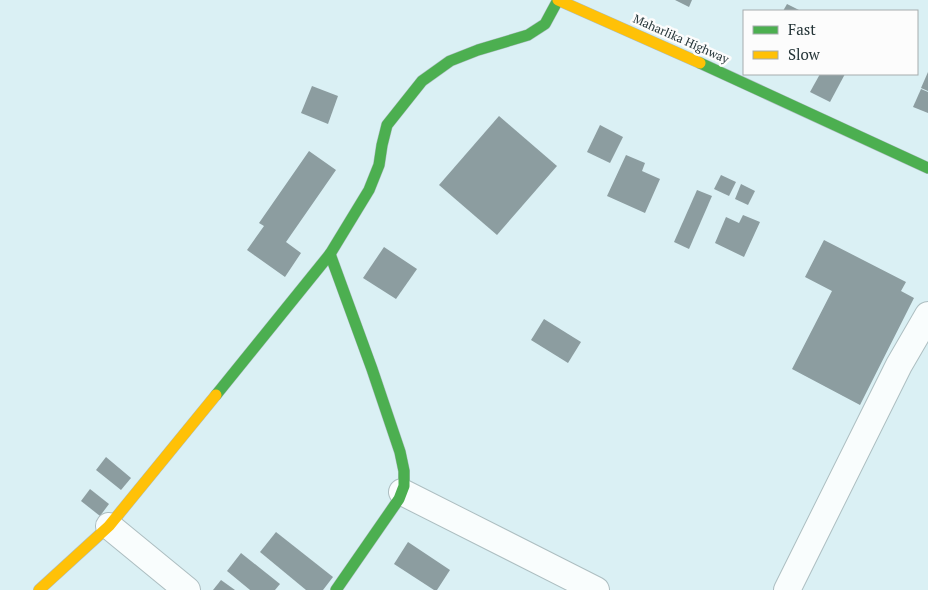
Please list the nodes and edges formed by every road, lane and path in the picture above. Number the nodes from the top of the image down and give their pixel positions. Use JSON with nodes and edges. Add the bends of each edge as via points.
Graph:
{"nodes":[{"id":1,"x":558,"y":0,"type":"edge"},
{"id":2,"x":928,"y":168,"type":"edge"},
{"id":3,"x":330,"y":254,"type":"junction"},
{"id":4,"x":928,"y":315,"type":"edge"},
{"id":5,"x":402,"y":492,"type":"junction"},
{"id":6,"x":108,"y":526,"type":"junction"},
{"id":7,"x":39,"y":590,"type":"edge"},
{"id":8,"x":187,"y":590,"type":"edge"},
{"id":9,"x":336,"y":590,"type":"edge"},
{"id":10,"x":596,"y":590,"type":"edge"},
{"id":11,"x":787,"y":590,"type":"edge"}],
"edges":[{"from":1,"to":2,"type":"main road","name":"Maharlika Highway"},
{"from":1,"to":3,"type":"main road","via":[[545,24],[528,35],[450,61],[422,81],[388,125],[379,165],[369,190]]},
{"from":3,"to":5,"type":"main road","via":[[400,452],[404,472]]},
{"from":3,"to":6,"type":"main road"},
{"from":4,"to":11,"type":"street","via":[[899,365]]},
{"from":5,"to":9,"type":"main road"},
{"from":5,"to":10,"type":"street"},
{"from":6,"to":7,"type":"main road"},
{"from":6,"to":8,"type":"street"}]}
